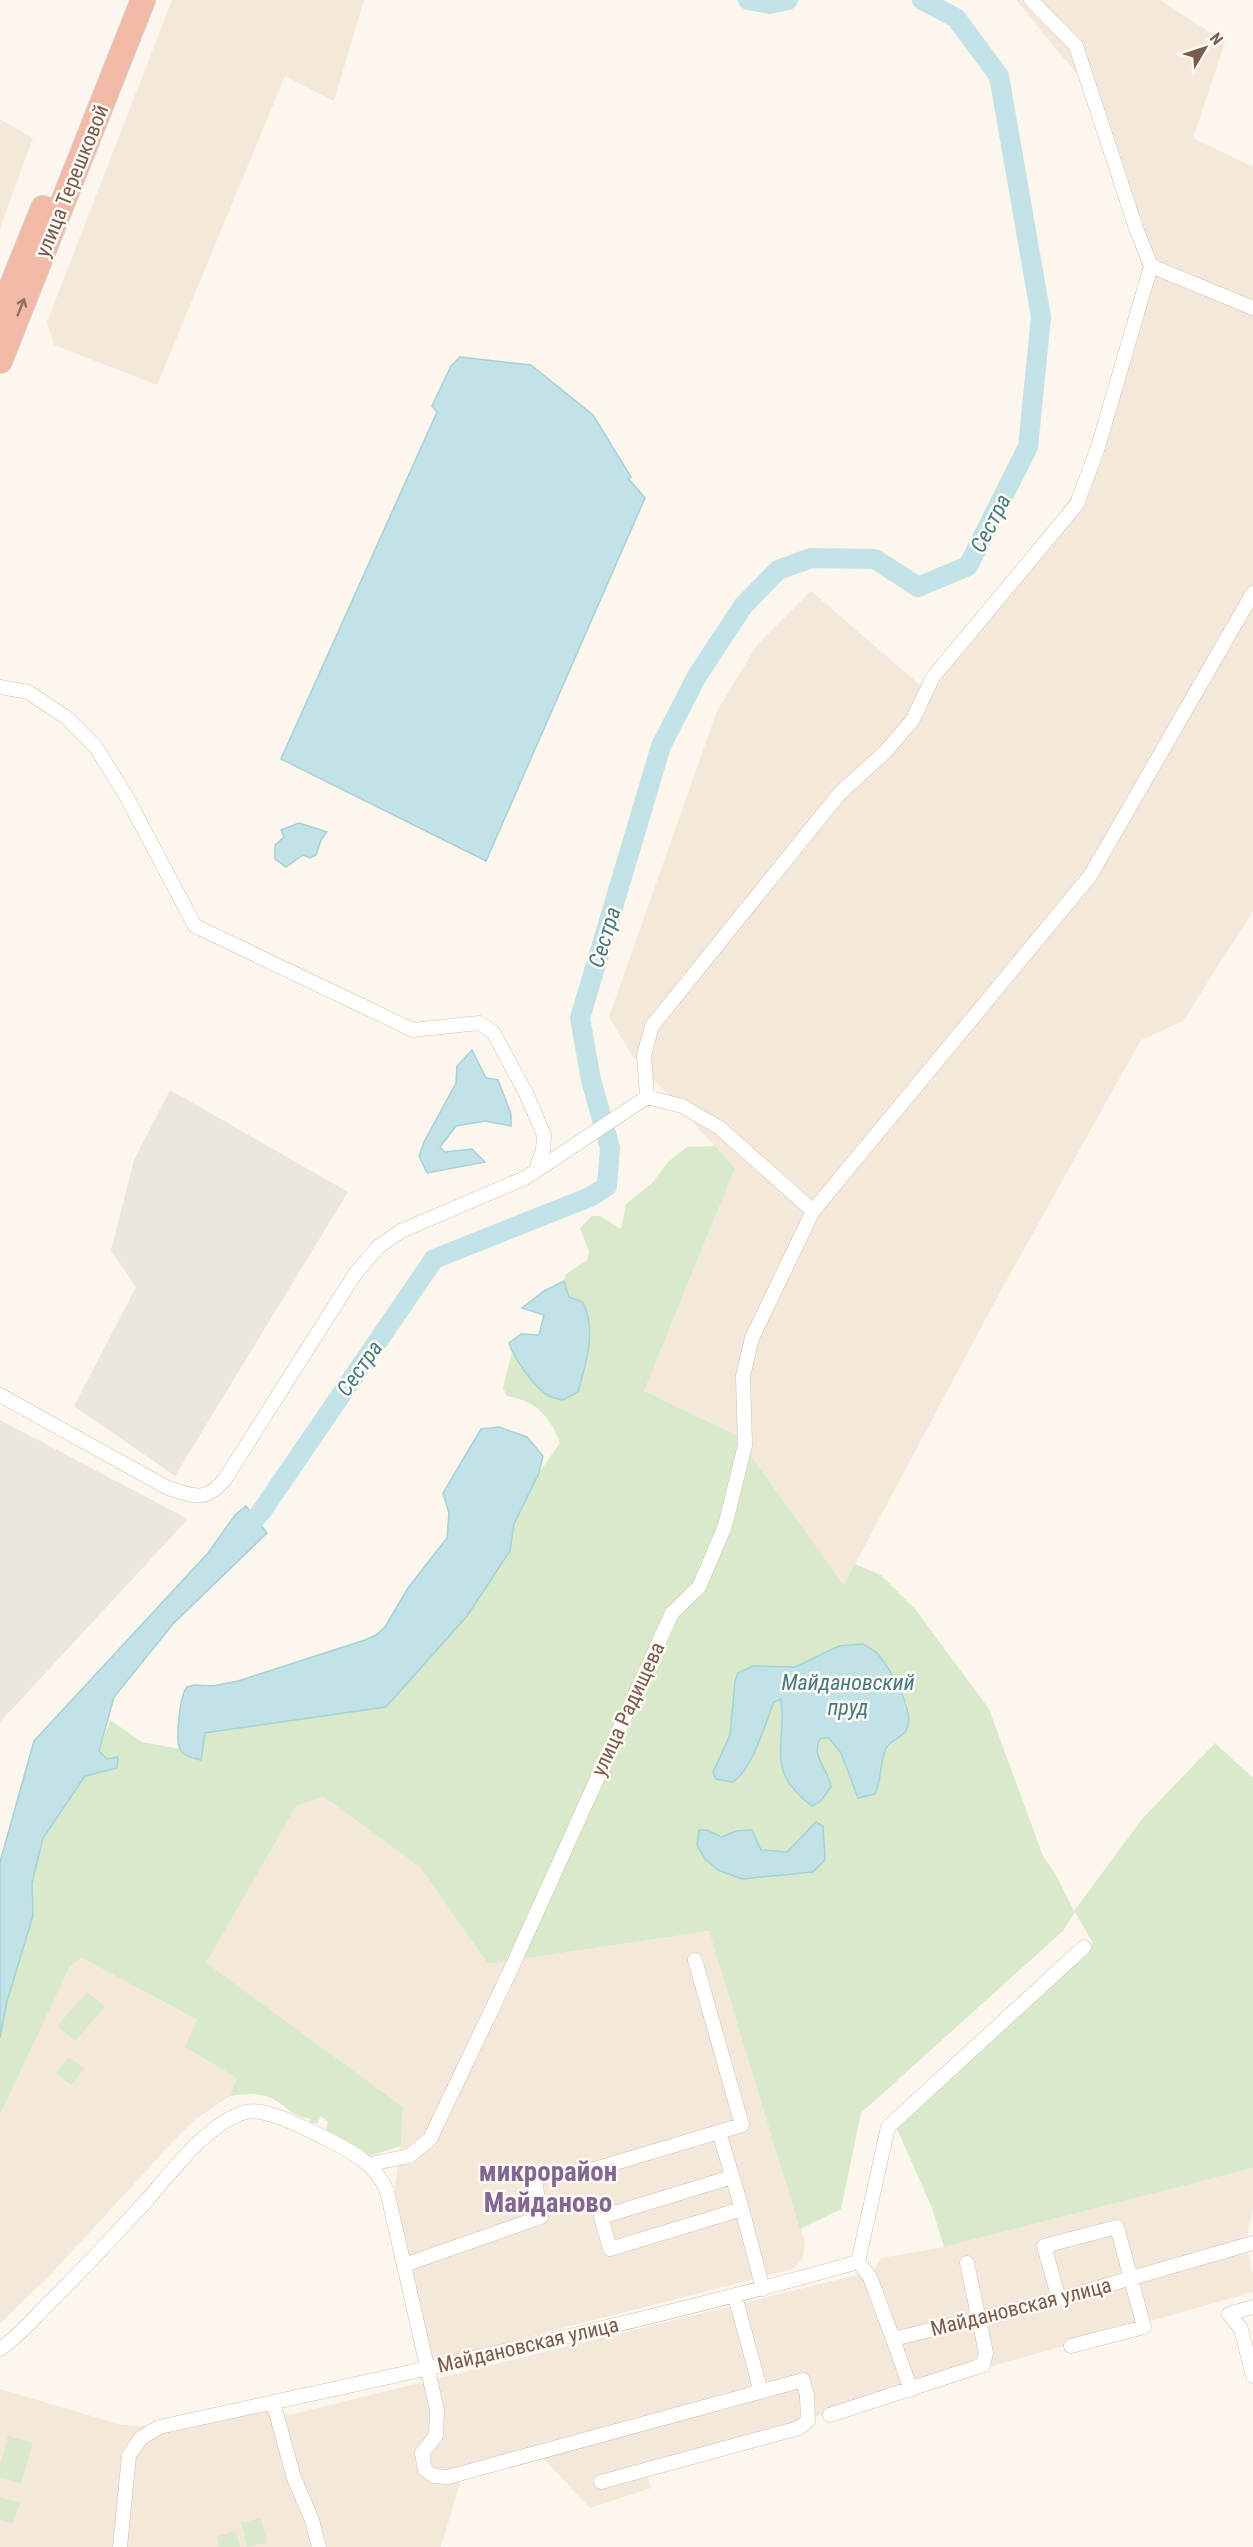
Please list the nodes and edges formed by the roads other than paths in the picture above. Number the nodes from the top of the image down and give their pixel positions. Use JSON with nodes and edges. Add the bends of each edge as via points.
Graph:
{"nodes":[{"id":1,"x":127,"y":0,"type":"edge"},
{"id":2,"x":142,"y":0,"type":"edge"},
{"id":3,"x":1031,"y":0,"type":"edge"},
{"id":4,"x":1151,"y":266,"type":"junction"},
{"id":5,"x":1253,"y":308,"type":"edge"},
{"id":6,"x":0,"y":315,"type":"edge"},
{"id":7,"x":0,"y":361,"type":"edge"},
{"id":8,"x":1253,"y":593,"type":"edge"},
{"id":9,"x":0,"y":687,"type":"edge"},
{"id":10,"x":647,"y":1097,"type":"junction"},
{"id":11,"x":539,"y":1168,"type":"junction"},
{"id":12,"x":813,"y":1211,"type":"junction"},
{"id":13,"x":0,"y":1395,"type":"edge"},
{"id":14,"x":1084,"y":1947,"type":"dead end"},
{"id":15,"x":695,"y":1960,"type":"dead end"},
{"id":16,"x":719,"y":2132,"type":"junction"},
{"id":17,"x":370,"y":2164,"type":"junction"},
{"id":18,"x":579,"y":2174,"type":"dead end"},
{"id":19,"x":732,"y":2177,"type":"junction"},
{"id":20,"x":536,"y":2187,"type":"dead end"},
{"id":21,"x":742,"y":2209,"type":"junction"},
{"id":22,"x":1253,"y":2243,"type":"edge"},
{"id":23,"x":858,"y":2262,"type":"junction"},
{"id":24,"x":967,"y":2263,"type":"dead end"},
{"id":25,"x":404,"y":2265,"type":"junction"},
{"id":26,"x":1131,"y":2278,"type":"junction"},
{"id":27,"x":764,"y":2289,"type":"junction"},
{"id":28,"x":735,"y":2296,"type":"junction"},
{"id":29,"x":1059,"y":2299,"type":"junction"},
{"id":30,"x":1253,"y":2307,"type":"edge"},
{"id":31,"x":978,"y":2319,"type":"junction"},
{"id":32,"x":893,"y":2339,"type":"junction"},
{"id":33,"x":1071,"y":2346,"type":"dead end"},
{"id":34,"x":0,"y":2349,"type":"edge"},
{"id":35,"x":426,"y":2369,"type":"junction"},
{"id":36,"x":1253,"y":2376,"type":"edge"},
{"id":37,"x":911,"y":2390,"type":"junction"},
{"id":38,"x":761,"y":2392,"type":"junction"},
{"id":39,"x":273,"y":2402,"type":"junction"},
{"id":40,"x":830,"y":2415,"type":"dead end"},
{"id":41,"x":601,"y":2482,"type":"dead end"},
{"id":42,"x":120,"y":2547,"type":"edge"},
{"id":43,"x":319,"y":2547,"type":"edge"}],
"edges":[{"from":1,"to":6,"type":"highway","name":"улица Терешковой"},
{"from":7,"to":2,"type":"highway","name":"улица Терешковой","one_way":true},
{"from":3,"to":4,"type":"street","via":[[1076,46]]},
{"from":4,"to":5,"type":"street"},
{"from":4,"to":10,"type":"street","via":[[1098,447],[1077,504],[933,677],[912,721],[840,793],[651,1026],[644,1055]]},
{"from":8,"to":12,"type":"street","name":"улица Радищева","via":[[1090,876]]},
{"from":9,"to":11,"type":"street","via":[[28,692],[67,718],[95,746],[195,926],[413,1030],[479,1023],[493,1032],[544,1135]]},
{"from":10,"to":11,"type":"street"},
{"from":10,"to":12,"type":"street","via":[[682,1106],[720,1128]]},
{"from":11,"to":13,"type":"street","via":[[525,1178],[402,1231],[378,1247],[355,1274],[225,1479],[210,1493],[197,1497],[168,1488]]},
{"from":12,"to":17,"type":"street","name":"улица Радищева","via":[[752,1338],[742,1376],[745,1445],[725,1526],[699,1587],[672,1613],[430,2139],[409,2156]]},
{"from":14,"to":23,"type":"street","via":[[888,2127]]},
{"from":15,"to":16,"type":"street","via":[[742,2125]]},
{"from":16,"to":18,"type":"street"},
{"from":16,"to":19,"type":"street"},
{"from":17,"to":25,"type":"street","name":"Майдановская улица","via":[[387,2191]]},
{"from":17,"to":34,"type":"street","name":"Майдановская улица","via":[[307,2129],[260,2111],[245,2112],[194,2147],[67,2286]]},
{"from":19,"to":21,"type":"street"},
{"from":19,"to":21,"type":"street","via":[[601,2217],[610,2249]]},
{"from":20,"to":25,"type":"street","via":[[541,2217]]},
{"from":21,"to":27,"type":"street"},
{"from":22,"to":26,"type":"street","name":"Майдановская улица"},
{"from":23,"to":27,"type":"street","name":"Майдановская улица"},
{"from":23,"to":32,"type":"street","via":[[870,2277]]},
{"from":24,"to":31,"type":"street"},
{"from":25,"to":35,"type":"street","name":"Майдановская улица"},
{"from":26,"to":29,"type":"street","name":"Майдановская улица"},
{"from":26,"to":29,"type":"street","via":[[1117,2227],[1044,2247]]},
{"from":26,"to":33,"type":"street","via":[[1144,2327]]},
{"from":27,"to":28,"type":"street","name":"Майдановская улица"},
{"from":28,"to":35,"type":"street","name":"Майдановская улица"},
{"from":28,"to":38,"type":"street"},
{"from":29,"to":31,"type":"street","name":"Майдановская улица"},
{"from":30,"to":36,"type":"street","via":[[1229,2314],[1241,2329]]},
{"from":31,"to":32,"type":"street","name":"Майдановская улица"},
{"from":31,"to":37,"type":"street","via":[[986,2353],[982,2365]]},
{"from":32,"to":37,"type":"street"},
{"from":35,"to":38,"type":"street","via":[[437,2410],[436,2436],[422,2452],[425,2470],[434,2476],[448,2477]]},
{"from":35,"to":39,"type":"street"},
{"from":37,"to":40,"type":"street"},
{"from":38,"to":41,"type":"street","via":[[803,2380],[808,2421],[799,2428]]},
{"from":39,"to":42,"type":"street","via":[[159,2427],[141,2438],[129,2455]]},
{"from":39,"to":43,"type":"street"}]}
